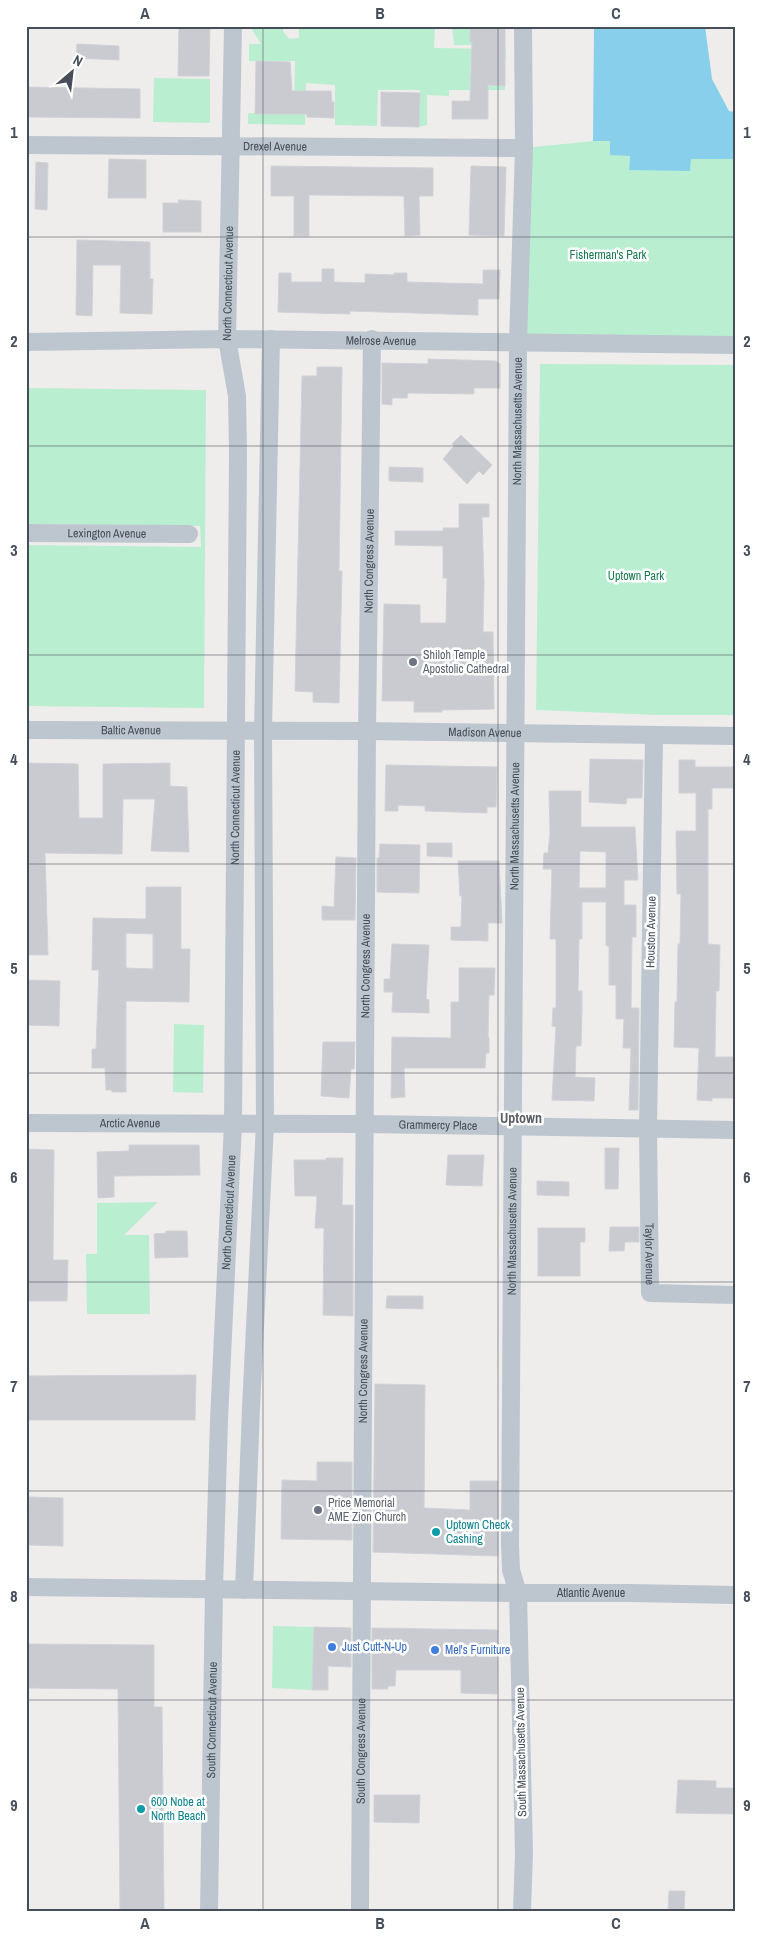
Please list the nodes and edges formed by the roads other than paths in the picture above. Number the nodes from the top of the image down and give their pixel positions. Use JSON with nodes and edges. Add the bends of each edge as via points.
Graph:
{"nodes":[{"id":1,"x":233,"y":26,"type":"edge"},
{"id":2,"x":524,"y":26,"type":"edge"},
{"id":3,"x":26,"y":145,"type":"edge"},
{"id":4,"x":230,"y":146,"type":"junction"},
{"id":5,"x":524,"y":148,"type":"junction"},
{"id":6,"x":227,"y":339,"type":"junction"},
{"id":7,"x":271,"y":339,"type":"junction"},
{"id":8,"x":372,"y":340,"type":"junction"},
{"id":9,"x":26,"y":342,"type":"edge"},
{"id":10,"x":518,"y":342,"type":"junction"},
{"id":11,"x":735,"y":345,"type":"edge"},
{"id":12,"x":26,"y":533,"type":"edge"},
{"id":13,"x":189,"y":534,"type":"dead end"},
{"id":14,"x":26,"y":730,"type":"edge"},
{"id":15,"x":263,"y":731,"type":"junction"},
{"id":16,"x":368,"y":731,"type":"junction"},
{"id":17,"x":235,"y":732,"type":"junction"},
{"id":18,"x":515,"y":734,"type":"junction"},
{"id":19,"x":654,"y":735,"type":"junction"},
{"id":20,"x":735,"y":736,"type":"edge"},
{"id":21,"x":26,"y":1123,"type":"edge"},
{"id":22,"x":233,"y":1124,"type":"junction"},
{"id":23,"x":265,"y":1124,"type":"junction"},
{"id":24,"x":365,"y":1124,"type":"junction"},
{"id":25,"x":512,"y":1127,"type":"junction"},
{"id":26,"x":648,"y":1129,"type":"junction"},
{"id":27,"x":735,"y":1130,"type":"edge"},
{"id":28,"x":735,"y":1295,"type":"edge"},
{"id":29,"x":26,"y":1587,"type":"edge"},
{"id":30,"x":214,"y":1589,"type":"junction"},
{"id":31,"x":244,"y":1590,"type":"junction"},
{"id":32,"x":362,"y":1592,"type":"junction"},
{"id":33,"x":518,"y":1594,"type":"junction"},
{"id":34,"x":735,"y":1595,"type":"edge"},
{"id":35,"x":209,"y":1911,"type":"edge"},
{"id":36,"x":360,"y":1911,"type":"edge"},
{"id":37,"x":522,"y":1911,"type":"edge"}],
"edges":[{"from":1,"to":4,"type":"street","name":"North Connecticut Avenue"},
{"from":2,"to":5,"type":"street","name":"North Massachusetts Avenue"},
{"from":3,"to":4,"type":"street","name":"Drexel Avenue"},
{"from":4,"to":5,"type":"street","name":"Drexel Avenue"},
{"from":4,"to":6,"type":"street","name":"North Connecticut Avenue"},
{"from":5,"to":10,"type":"street","name":"North Massachusetts Avenue"},
{"from":6,"to":7,"type":"street","name":"Melrose Avenue"},
{"from":6,"to":9,"type":"street","name":"Melrose Avenue"},
{"from":6,"to":17,"type":"street","name":"North Connecticut Avenue","via":[[237,396]]},
{"from":7,"to":8,"type":"street","name":"Melrose Avenue"},
{"from":7,"to":15,"type":"street"},
{"from":8,"to":10,"type":"street","name":"Melrose Avenue"},
{"from":8,"to":16,"type":"street","name":"North Congress Avenue"},
{"from":10,"to":11,"type":"street","name":"Melrose Avenue"},
{"from":10,"to":18,"type":"street","name":"North Massachusetts Avenue"},
{"from":12,"to":13,"type":"street","name":"Lexington Avenue"},
{"from":14,"to":17,"type":"street","name":"Baltic Avenue"},
{"from":15,"to":16,"type":"street","name":"Madison Avenue"},
{"from":15,"to":17,"type":"street","name":"Madison Avenue"},
{"from":15,"to":23,"type":"street"},
{"from":16,"to":18,"type":"street","name":"Madison Avenue"},
{"from":16,"to":24,"type":"street","name":"North Congress Avenue"},
{"from":17,"to":22,"type":"street","name":"North Connecticut Avenue"},
{"from":18,"to":19,"type":"street","name":"Madison Avenue"},
{"from":18,"to":25,"type":"street","name":"North Massachusetts Avenue"},
{"from":19,"to":20,"type":"street","name":"Madison Avenue"},
{"from":19,"to":26,"type":"street","name":"Houston Avenue"},
{"from":21,"to":22,"type":"street","name":"Arctic Avenue"},
{"from":22,"to":23,"type":"street","name":"Grammercy Place"},
{"from":22,"to":30,"type":"street","name":"North Connecticut Avenue"},
{"from":23,"to":24,"type":"street","name":"Grammercy Place"},
{"from":23,"to":31,"type":"street"},
{"from":24,"to":25,"type":"street","name":"Grammercy Place"},
{"from":24,"to":32,"type":"street","name":"North Congress Avenue"},
{"from":25,"to":26,"type":"street","name":"Grammercy Place"},
{"from":25,"to":33,"type":"street","name":"North Massachusetts Avenue","via":[[510,1545],[511,1570]]},
{"from":26,"to":27,"type":"street","name":"Grammercy Place"},
{"from":26,"to":28,"type":"street","name":"Taylor Avenue","via":[[650,1293]]},
{"from":29,"to":30,"type":"street","name":"Atlantic Avenue"},
{"from":30,"to":31,"type":"street","name":"Atlantic Avenue"},
{"from":30,"to":35,"type":"street","name":"South Connecticut Avenue"},
{"from":31,"to":32,"type":"street","name":"Atlantic Avenue"},
{"from":32,"to":33,"type":"street","name":"Atlantic Avenue"},
{"from":32,"to":36,"type":"street","name":"South Congress Avenue"},
{"from":33,"to":34,"type":"street","name":"Atlantic Avenue"},
{"from":33,"to":37,"type":"street","name":"South Massachusetts Avenue","via":[[524,1853]]}]}
